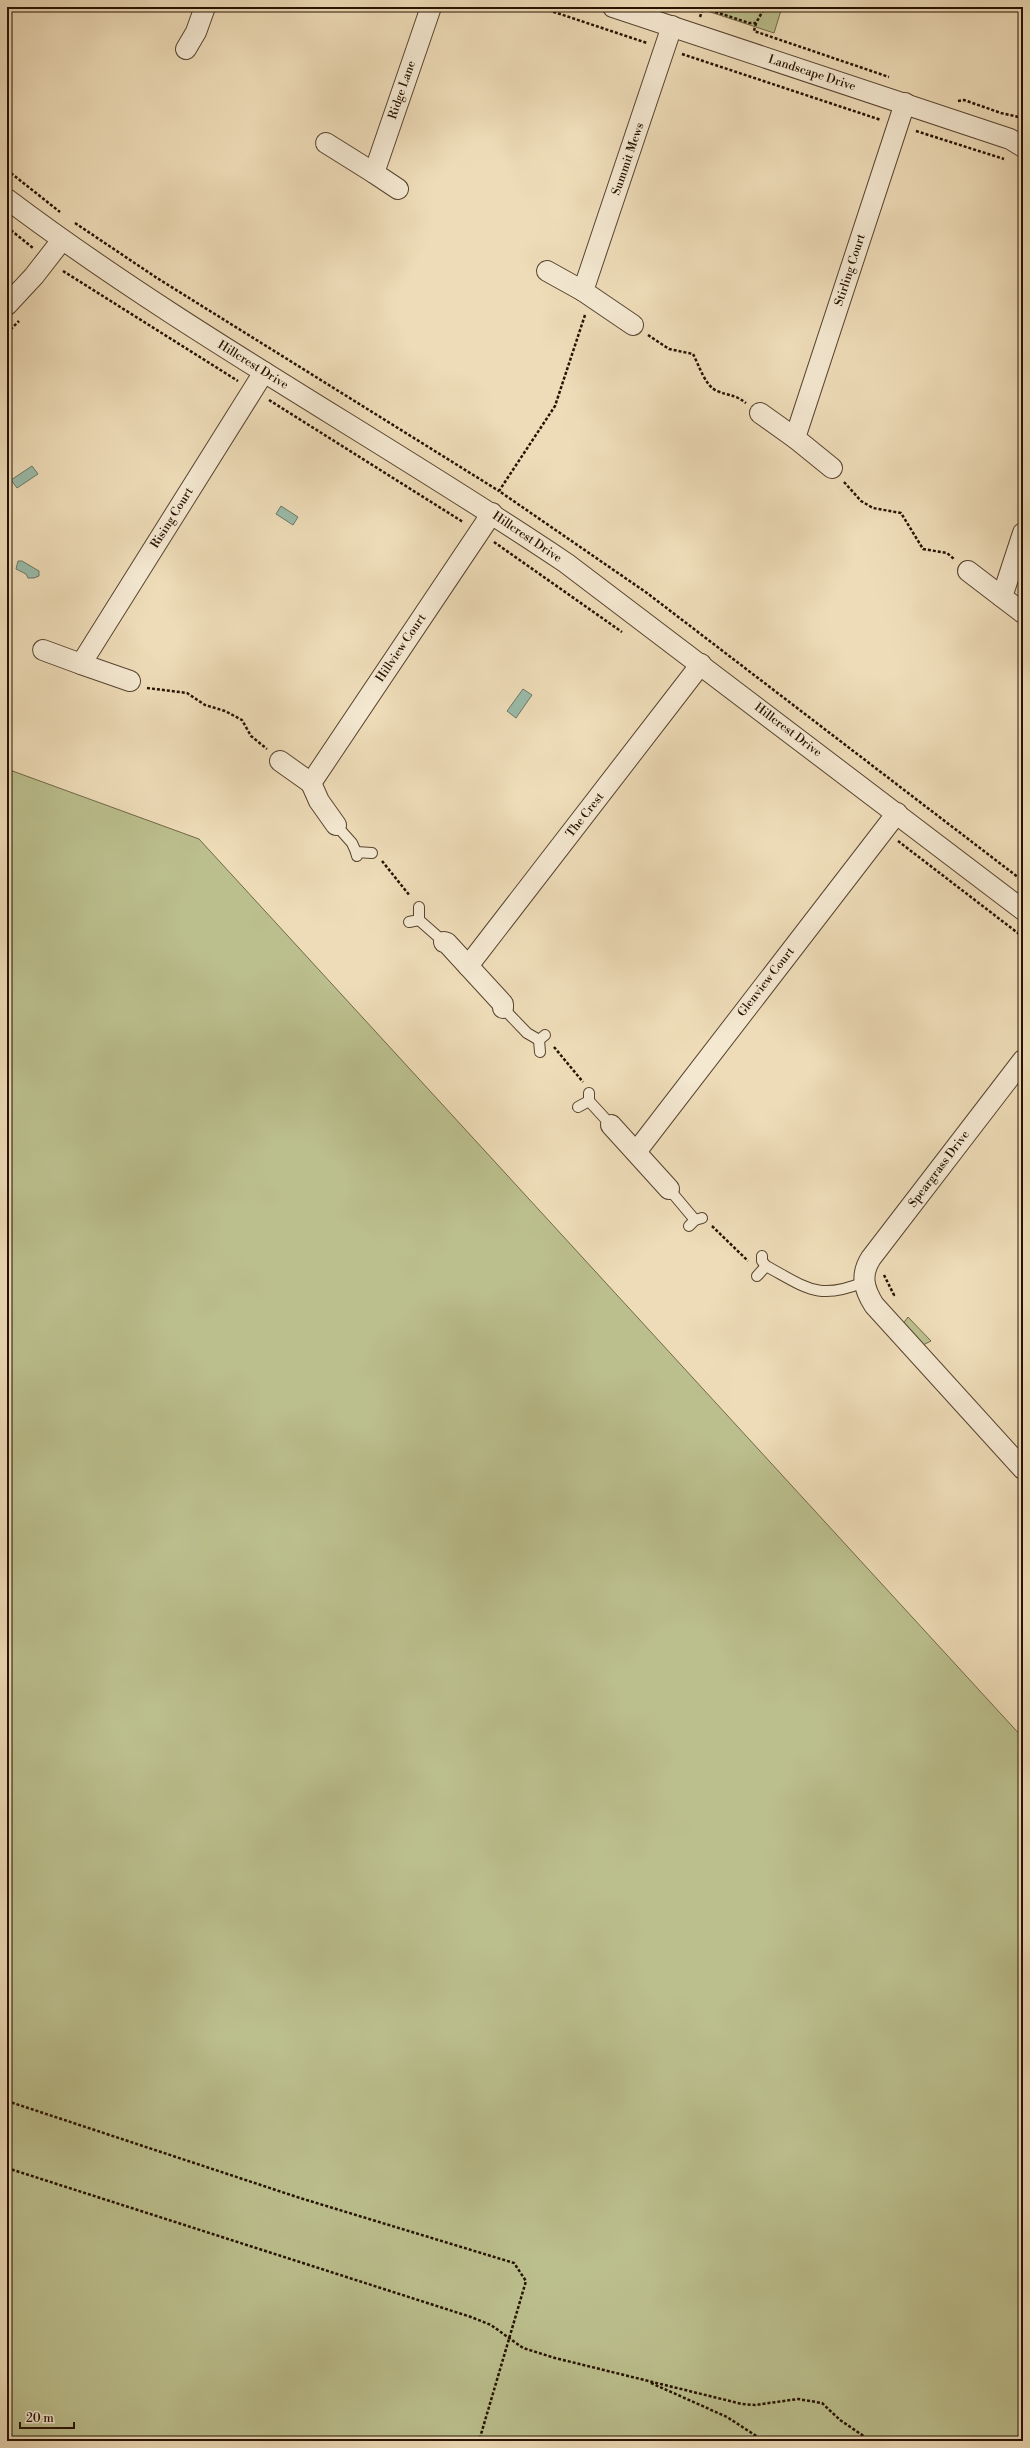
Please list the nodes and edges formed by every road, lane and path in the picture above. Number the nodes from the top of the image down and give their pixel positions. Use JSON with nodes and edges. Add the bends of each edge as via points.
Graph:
{"nodes":[{"id":1,"x":205,"y":7,"type":"edge"},
{"id":2,"x":430,"y":7,"type":"edge"},
{"id":3,"x":539,"y":7,"type":"edge"},
{"id":4,"x":614,"y":7,"type":"edge"},
{"id":5,"x":701,"y":7,"type":"edge"},
{"id":6,"x":765,"y":7,"type":"edge"},
{"id":7,"x":672,"y":26,"type":"junction"},
{"id":8,"x":665,"y":48,"type":"junction"},
{"id":9,"x":186,"y":49,"type":"dead end"},
{"id":10,"x":905,"y":103,"type":"junction"},
{"id":11,"x":898,"y":125,"type":"junction"},
{"id":12,"x":1019,"y":142,"type":"edge"},
{"id":13,"x":326,"y":143,"type":"dead end"},
{"id":14,"x":1005,"y":160,"type":"dead end"},
{"id":15,"x":7,"y":170,"type":"edge"},
{"id":16,"x":374,"y":173,"type":"junction"},
{"id":17,"x":398,"y":189,"type":"dead end"},
{"id":18,"x":7,"y":199,"type":"edge"},
{"id":19,"x":61,"y":213,"type":"dead end"},
{"id":20,"x":74,"y":222,"type":"dead end"},
{"id":21,"x":62,"y":240,"type":"junction"},
{"id":22,"x":547,"y":271,"type":"dead end"},
{"id":23,"x":59,"y":276,"type":"dead end"},
{"id":24,"x":587,"y":294,"type":"junction"},
{"id":25,"x":7,"y":305,"type":"edge"},
{"id":26,"x":23,"y":317,"type":"dead end"},
{"id":27,"x":633,"y":325,"type":"joint"},
{"id":28,"x":7,"y":333,"type":"edge"},
{"id":29,"x":264,"y":372,"type":"junction"},
{"id":30,"x":252,"y":390,"type":"junction"},
{"id":31,"x":760,"y":412,"type":"joint"},
{"id":32,"x":795,"y":438,"type":"junction"},
{"id":33,"x":832,"y":468,"type":"joint"},
{"id":34,"x":499,"y":491,"type":"junction"},
{"id":35,"x":492,"y":513,"type":"junction"},
{"id":36,"x":471,"y":527,"type":"junction"},
{"id":37,"x":459,"y":529,"type":"dead end"},
{"id":38,"x":1023,"y":532,"type":"edge"},
{"id":39,"x":968,"y":571,"type":"joint"},
{"id":40,"x":1002,"y":596,"type":"junction"},
{"id":41,"x":1023,"y":613,"type":"edge"},
{"id":42,"x":628,"y":636,"type":"dead end"},
{"id":43,"x":43,"y":650,"type":"dead end"},
{"id":44,"x":81,"y":664,"type":"junction"},
{"id":45,"x":701,"y":664,"type":"junction"},
{"id":46,"x":130,"y":681,"type":"joint"},
{"id":47,"x":280,"y":762,"type":"joint"},
{"id":48,"x":311,"y":783,"type":"junction"},
{"id":49,"x":897,"y":814,"type":"junction"},
{"id":50,"x":336,"y":825,"type":"joint"},
{"id":51,"x":372,"y":853,"type":"joint"},
{"id":52,"x":1023,"y":881,"type":"edge"},
{"id":53,"x":419,"y":907,"type":"joint"},
{"id":54,"x":1023,"y":910,"type":"edge"},
{"id":55,"x":444,"y":942,"type":"joint"},
{"id":56,"x":468,"y":966,"type":"junction"},
{"id":57,"x":503,"y":1008,"type":"joint"},
{"id":58,"x":542,"y":1038,"type":"junction"},
{"id":59,"x":540,"y":1052,"type":"dead end"},
{"id":60,"x":1023,"y":1060,"type":"edge"},
{"id":61,"x":589,"y":1097,"type":"junction"},
{"id":62,"x":578,"y":1106,"type":"dead end"},
{"id":63,"x":611,"y":1125,"type":"joint"},
{"id":64,"x":636,"y":1152,"type":"junction"},
{"id":65,"x":669,"y":1189,"type":"joint"},
{"id":66,"x":696,"y":1221,"type":"joint"},
{"id":67,"x":762,"y":1256,"type":"dead end"},
{"id":68,"x":888,"y":1268,"type":"dead end"},
{"id":69,"x":761,"y":1271,"type":"junction"},
{"id":70,"x":864,"y":1282,"type":"junction"},
{"id":71,"x":874,"y":1305,"type":"junction"},
{"id":72,"x":1023,"y":1469,"type":"edge"},
{"id":73,"x":7,"y":2101,"type":"edge"},
{"id":74,"x":7,"y":2168,"type":"edge"},
{"id":75,"x":509,"y":2339,"type":"junction"},
{"id":76,"x":643,"y":2379,"type":"junction"},
{"id":77,"x":479,"y":2441,"type":"edge"},
{"id":78,"x":764,"y":2441,"type":"edge"},
{"id":79,"x":871,"y":2441,"type":"edge"}],
"edges":[{"from":1,"to":9,"type":"street","via":[[196,32]]},
{"from":2,"to":16,"type":"street","name":"Ridge Lane"},
{"from":3,"to":8,"type":"path"},
{"from":4,"to":7,"type":"street","name":"Landscape Drive"},
{"from":5,"to":6,"type":"path","via":[[756,23]]},
{"from":7,"to":8,"type":"street","name":"Summit Mews"},
{"from":7,"to":10,"type":"street","name":"Landscape Drive"},
{"from":8,"to":11,"type":"path"},
{"from":8,"to":24,"type":"street","name":"Summit Mews"},
{"from":10,"to":11,"type":"street","name":"Stirling Court"},
{"from":10,"to":12,"type":"street","name":"Landscape Drive"},
{"from":11,"to":14,"type":"path"},
{"from":11,"to":32,"type":"street","name":"Stirling Court"},
{"from":13,"to":16,"type":"street"},
{"from":15,"to":19,"type":"path"},
{"from":16,"to":17,"type":"street"},
{"from":18,"to":21,"type":"street","name":"Hillcrest Drive"},
{"from":20,"to":34,"type":"path","via":[[157,278]]},
{"from":21,"to":25,"type":"street"},
{"from":21,"to":29,"type":"street","name":"Hillcrest Drive","via":[[125,284]]},
{"from":22,"to":24,"type":"street"},
{"from":23,"to":30,"type":"path","via":[[64,270]]},
{"from":24,"to":27,"type":"street"},
{"from":24,"to":34,"type":"path","via":[[555,406]]},
{"from":26,"to":28,"type":"path"},
{"from":27,"to":31,"type":"path","via":[[669,349],[692,354],[709,384],[717,391],[735,395]]},
{"from":29,"to":30,"type":"street","name":"Rising Court"},
{"from":29,"to":35,"type":"street","name":"Hillcrest Drive"},
{"from":30,"to":36,"type":"path"},
{"from":30,"to":44,"type":"street","name":"Rising Court"},
{"from":31,"to":32,"type":"street"},
{"from":32,"to":33,"type":"street"},
{"from":33,"to":39,"type":"path","via":[[861,501],[872,508],[901,514],[923,549],[947,553]]},
{"from":34,"to":52,"type":"path","via":[[647,593]]},
{"from":35,"to":36,"type":"street","name":"Hillview Court"},
{"from":35,"to":45,"type":"street","name":"Hillcrest Drive"},
{"from":36,"to":37,"type":"path"},
{"from":36,"to":42,"type":"path","via":[[544,575]]},
{"from":36,"to":48,"type":"street","name":"Hillview Court"},
{"from":38,"to":40,"type":"street"},
{"from":39,"to":40,"type":"street"},
{"from":40,"to":41,"type":"street"},
{"from":43,"to":44,"type":"street"},
{"from":44,"to":46,"type":"street"},
{"from":45,"to":49,"type":"street","name":"Hillcrest Drive"},
{"from":45,"to":56,"type":"street","name":"The Crest"},
{"from":46,"to":47,"type":"path","via":[[151,690],[187,694],[205,705],[242,720],[251,736]]},
{"from":47,"to":48,"type":"street"},
{"from":48,"to":50,"type":"street","via":[[319,801]]},
{"from":49,"to":54,"type":"street","name":"Hillcrest Drive"},
{"from":49,"to":64,"type":"street","name":"Glenview Court"},
{"from":50,"to":51,"type":"lane","via":[[352,843],[356,854]]},
{"from":51,"to":53,"type":"path","via":[[382,861]]},
{"from":53,"to":55,"type":"lane","via":[[414,921]]},
{"from":55,"to":56,"type":"street"},
{"from":56,"to":57,"type":"street","via":[[503,1004]]},
{"from":57,"to":58,"type":"lane","via":[[527,1032]]},
{"from":58,"to":59,"type":"lane"},
{"from":58,"to":61,"type":"path","via":[[564,1057]]},
{"from":60,"to":70,"type":"street","name":"Speargrass Drive","via":[[871,1258],[866,1266]]},
{"from":61,"to":62,"type":"lane"},
{"from":61,"to":63,"type":"lane"},
{"from":63,"to":64,"type":"street"},
{"from":64,"to":65,"type":"street"},
{"from":65,"to":66,"type":"lane"},
{"from":66,"to":69,"type":"path"},
{"from":67,"to":69,"type":"lane"},
{"from":68,"to":71,"type":"path","via":[[884,1274],[894,1295]]},
{"from":69,"to":70,"type":"lane","via":[[818,1291],[839,1291]]},
{"from":70,"to":71,"type":"street","via":[[867,1294]]},
{"from":71,"to":72,"type":"street"},
{"from":73,"to":75,"type":"path","via":[[300,2198],[514,2263],[526,2281]]},
{"from":74,"to":75,"type":"path","via":[[471,2317],[491,2325]]},
{"from":75,"to":76,"type":"path","via":[[523,2348],[555,2358]]},
{"from":75,"to":77,"type":"path"},
{"from":76,"to":78,"type":"path","via":[[728,2417]]},
{"from":76,"to":79,"type":"path","via":[[742,2404],[755,2405],[798,2399],[816,2401]]}]}
